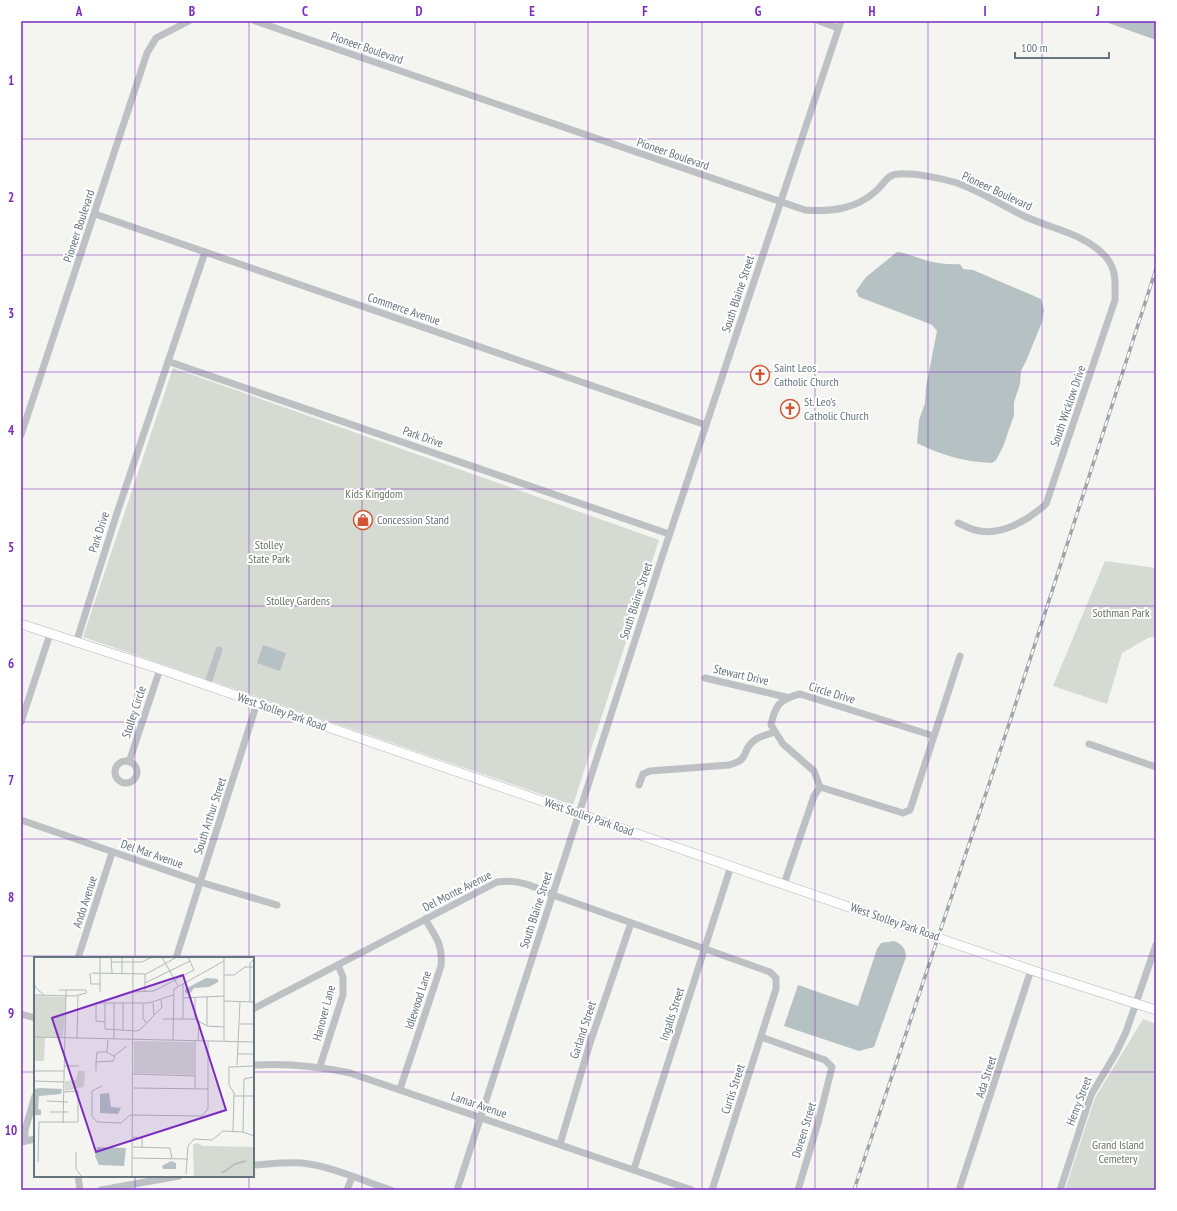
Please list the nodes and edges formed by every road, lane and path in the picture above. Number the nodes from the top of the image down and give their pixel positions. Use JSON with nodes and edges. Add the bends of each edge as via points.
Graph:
{"nodes":[{"id":1,"x":189,"y":21,"type":"edge"},
{"id":2,"x":255,"y":21,"type":"edge"},
{"id":3,"x":819,"y":21,"type":"edge"},
{"id":4,"x":840,"y":25,"type":"edge"},
{"id":5,"x":780,"y":202,"type":"junction"},
{"id":6,"x":95,"y":214,"type":"junction"},
{"id":7,"x":1075,"y":236,"type":"joint"},
{"id":8,"x":206,"y":252,"type":"junction"},
{"id":9,"x":170,"y":362,"type":"junction"},
{"id":10,"x":706,"y":425,"type":"junction"},
{"id":11,"x":21,"y":435,"type":"edge"},
{"id":12,"x":958,"y":523,"type":"dead end"},
{"id":13,"x":670,"y":534,"type":"junction"},
{"id":14,"x":21,"y":624,"type":"edge"},
{"id":15,"x":50,"y":634,"type":"junction"},
{"id":16,"x":76,"y":642,"type":"junction"},
{"id":17,"x":219,"y":650,"type":"dead end"},
{"id":18,"x":960,"y":656,"type":"dead end"},
{"id":19,"x":160,"y":670,"type":"junction"},
{"id":20,"x":705,"y":678,"type":"dead end"},
{"id":21,"x":207,"y":686,"type":"junction"},
{"id":22,"x":786,"y":697,"type":"junction"},
{"id":23,"x":257,"y":703,"type":"junction"},
{"id":24,"x":21,"y":722,"type":"edge"},
{"id":25,"x":776,"y":732,"type":"junction"},
{"id":26,"x":934,"y":736,"type":"junction"},
{"id":27,"x":1089,"y":744,"type":"dead end"},
{"id":28,"x":129,"y":762,"type":"dead end"},
{"id":29,"x":1156,"y":767,"type":"edge"},
{"id":30,"x":639,"y":785,"type":"dead end"},
{"id":31,"x":820,"y":787,"type":"junction"},
{"id":32,"x":579,"y":814,"type":"junction"},
{"id":33,"x":21,"y":820,"type":"edge"},
{"id":34,"x":112,"y":852,"type":"junction"},
{"id":35,"x":731,"y":866,"type":"junction"},
{"id":36,"x":200,"y":882,"type":"junction"},
{"id":37,"x":784,"y":884,"type":"junction"},
{"id":38,"x":553,"y":895,"type":"junction"},
{"id":39,"x":277,"y":905,"type":"dead end"},
{"id":40,"x":425,"y":920,"type":"junction"},
{"id":41,"x":631,"y":923,"type":"junction"},
{"id":42,"x":1156,"y":945,"type":"edge"},
{"id":43,"x":704,"y":950,"type":"junction"},
{"id":44,"x":78,"y":957,"type":"edge"},
{"id":45,"x":176,"y":957,"type":"edge"},
{"id":46,"x":338,"y":965,"type":"junction"},
{"id":47,"x":1032,"y":970,"type":"junction"},
{"id":48,"x":774,"y":996,"type":"joint"},
{"id":49,"x":1137,"y":1003,"type":"junction"},
{"id":50,"x":254,"y":1008,"type":"edge"},
{"id":51,"x":1156,"y":1010,"type":"edge"},
{"id":52,"x":21,"y":1014,"type":"edge"},
{"id":53,"x":34,"y":1018,"type":"edge"},
{"id":54,"x":761,"y":1037,"type":"junction"},
{"id":55,"x":254,"y":1065,"type":"edge"},
{"id":56,"x":320,"y":1066,"type":"junction"},
{"id":57,"x":400,"y":1089,"type":"junction"},
{"id":58,"x":34,"y":1099,"type":"edge"},
{"id":59,"x":480,"y":1117,"type":"junction"},
{"id":60,"x":34,"y":1139,"type":"edge"},
{"id":61,"x":23,"y":1141,"type":"edge"},
{"id":62,"x":560,"y":1144,"type":"junction"},
{"id":63,"x":254,"y":1165,"type":"edge"},
{"id":64,"x":634,"y":1169,"type":"junction"},
{"id":65,"x":78,"y":1177,"type":"edge"},
{"id":66,"x":173,"y":1177,"type":"edge"},
{"id":67,"x":352,"y":1177,"type":"junction"},
{"id":68,"x":80,"y":1190,"type":"edge"},
{"id":69,"x":101,"y":1190,"type":"edge"},
{"id":70,"x":347,"y":1190,"type":"edge"},
{"id":71,"x":391,"y":1190,"type":"edge"},
{"id":72,"x":457,"y":1190,"type":"edge"},
{"id":73,"x":692,"y":1190,"type":"edge"},
{"id":74,"x":712,"y":1190,"type":"edge"},
{"id":75,"x":798,"y":1190,"type":"edge"},
{"id":76,"x":959,"y":1190,"type":"edge"},
{"id":77,"x":1060,"y":1190,"type":"edge"}],
"edges":[{"from":1,"to":6,"type":"street","name":"Pioneer Boulevard","via":[[156,38],[147,53]]},
{"from":2,"to":5,"type":"street","name":"Pioneer Boulevard"},
{"from":3,"to":4,"type":"street"},
{"from":4,"to":5,"type":"street","name":"South Blaine Street"},
{"from":5,"to":7,"type":"street","name":"Pioneer Boulevard","via":[[805,210],[826,212],[844,209],[859,204],[877,191],[888,177],[905,174],[953,182],[1023,216]]},
{"from":5,"to":10,"type":"street","name":"South Blaine Street"},
{"from":6,"to":8,"type":"street","name":"Commerce Avenue"},
{"from":6,"to":11,"type":"street","name":"Pioneer Boulevard"},
{"from":7,"to":12,"type":"street","name":"South Wicklow Drive","via":[[1092,243],[1106,258],[1116,275],[1115,300],[1046,504],[1024,522],[995,531],[976,531]]},
{"from":8,"to":9,"type":"street","name":"Park Drive"},
{"from":8,"to":10,"type":"street","name":"Commerce Avenue"},
{"from":9,"to":13,"type":"street","name":"Park Drive"},
{"from":9,"to":16,"type":"street","name":"Park Drive","via":[[117,513]]},
{"from":10,"to":13,"type":"street","name":"South Blaine Street"},
{"from":13,"to":32,"type":"street","name":"South Blaine Street"},
{"from":14,"to":15,"type":"main road","name":"West Stolley Park Road"},
{"from":15,"to":16,"type":"main road","name":"West Stolley Park Road"},
{"from":15,"to":24,"type":"street"},
{"from":16,"to":19,"type":"main road","name":"West Stolley Park Road"},
{"from":17,"to":21,"type":"street"},
{"from":18,"to":26,"type":"street"},
{"from":19,"to":21,"type":"main road","name":"West Stolley Park Road"},
{"from":19,"to":28,"type":"street","name":"Stolley Circle"},
{"from":20,"to":22,"type":"street","name":"Stewart Drive"},
{"from":21,"to":23,"type":"main road","name":"West Stolley Park Road"},
{"from":22,"to":25,"type":"street","via":[[773,714],[771,725]]},
{"from":22,"to":26,"type":"street","name":"Circle Drive","via":[[800,694]]},
{"from":23,"to":32,"type":"main road","name":"West Stolley Park Road"},
{"from":23,"to":36,"type":"street","name":"South Arthur Street"},
{"from":25,"to":30,"type":"street","via":[[755,740],[748,746],[740,762],[729,765],[650,770],[643,774]]},
{"from":25,"to":31,"type":"street","via":[[783,744],[814,771]]},
{"from":26,"to":31,"type":"street","via":[[910,810],[903,813]]},
{"from":27,"to":29,"type":"street"},
{"from":31,"to":37,"type":"street","via":[[814,796]]},
{"from":32,"to":35,"type":"main road","name":"West Stolley Park Road"},
{"from":32,"to":38,"type":"street","name":"South Blaine Street"},
{"from":33,"to":34,"type":"street","name":"Del Mar Avenue"},
{"from":34,"to":36,"type":"street","name":"Del Mar Avenue"},
{"from":34,"to":44,"type":"street","name":"Ando Avenue"},
{"from":35,"to":37,"type":"main road","name":"West Stolley Park Road"},
{"from":35,"to":43,"type":"street","name":"Ingalls Street"},
{"from":36,"to":39,"type":"street","name":"Del Mar Avenue"},
{"from":36,"to":45,"type":"street","name":"South Arthur Street"},
{"from":37,"to":47,"type":"main road","name":"West Stolley Park Road"},
{"from":38,"to":40,"type":"street","name":"Del Monte Avenue","via":[[532,885],[512,880],[497,882]]},
{"from":38,"to":41,"type":"street","name":"Del Monte Avenue"},
{"from":38,"to":59,"type":"street","name":"South Blaine Street"},
{"from":40,"to":46,"type":"street","name":"Del Monte Avenue"},
{"from":40,"to":57,"type":"street","name":"Idlewood Lane","via":[[438,940],[442,952],[441,966]]},
{"from":41,"to":43,"type":"street","name":"Del Monte Avenue"},
{"from":41,"to":62,"type":"street","name":"Garland Street","via":[[590,1043]]},
{"from":42,"to":49,"type":"street","name":"Henry Street"},
{"from":43,"to":48,"type":"street","name":"Del Monte Avenue","via":[[770,972],[776,978]]},
{"from":43,"to":64,"type":"street","name":"Ingalls Street"},
{"from":46,"to":50,"type":"street","name":"Del Monte Avenue"},
{"from":46,"to":56,"type":"street","name":"Hanover Lane","via":[[343,977],[343,995]]},
{"from":47,"to":49,"type":"main road","name":"West Stolley Park Road"},
{"from":47,"to":76,"type":"street","name":"Ada Street"},
{"from":48,"to":54,"type":"street","name":"Curtis Street"},
{"from":49,"to":51,"type":"main road","name":"West Stolley Park Road"},
{"from":49,"to":77,"type":"street","name":"Henry Street","via":[[1116,1053],[1091,1095]]},
{"from":52,"to":53,"type":"street"},
{"from":54,"to":74,"type":"street","name":"Curtis Street"},
{"from":54,"to":75,"type":"street","name":"Doreen Street","via":[[825,1060],[832,1067]]},
{"from":55,"to":56,"type":"street","name":"Lamar Avenue"},
{"from":56,"to":57,"type":"street","name":"Lamar Avenue","via":[[350,1072]]},
{"from":57,"to":59,"type":"street","name":"Lamar Avenue"},
{"from":58,"to":61,"type":"street"},
{"from":59,"to":62,"type":"street","name":"Lamar Avenue"},
{"from":59,"to":72,"type":"street","name":"South Blaine Street"},
{"from":60,"to":61,"type":"street"},
{"from":62,"to":64,"type":"street","name":"Lamar Avenue"},
{"from":63,"to":67,"type":"street","via":[[303,1163]]},
{"from":64,"to":73,"type":"street","name":"Lamar Avenue"},
{"from":65,"to":68,"type":"street"},
{"from":66,"to":69,"type":"street"},
{"from":67,"to":70,"type":"street"},
{"from":67,"to":71,"type":"street"}]}
